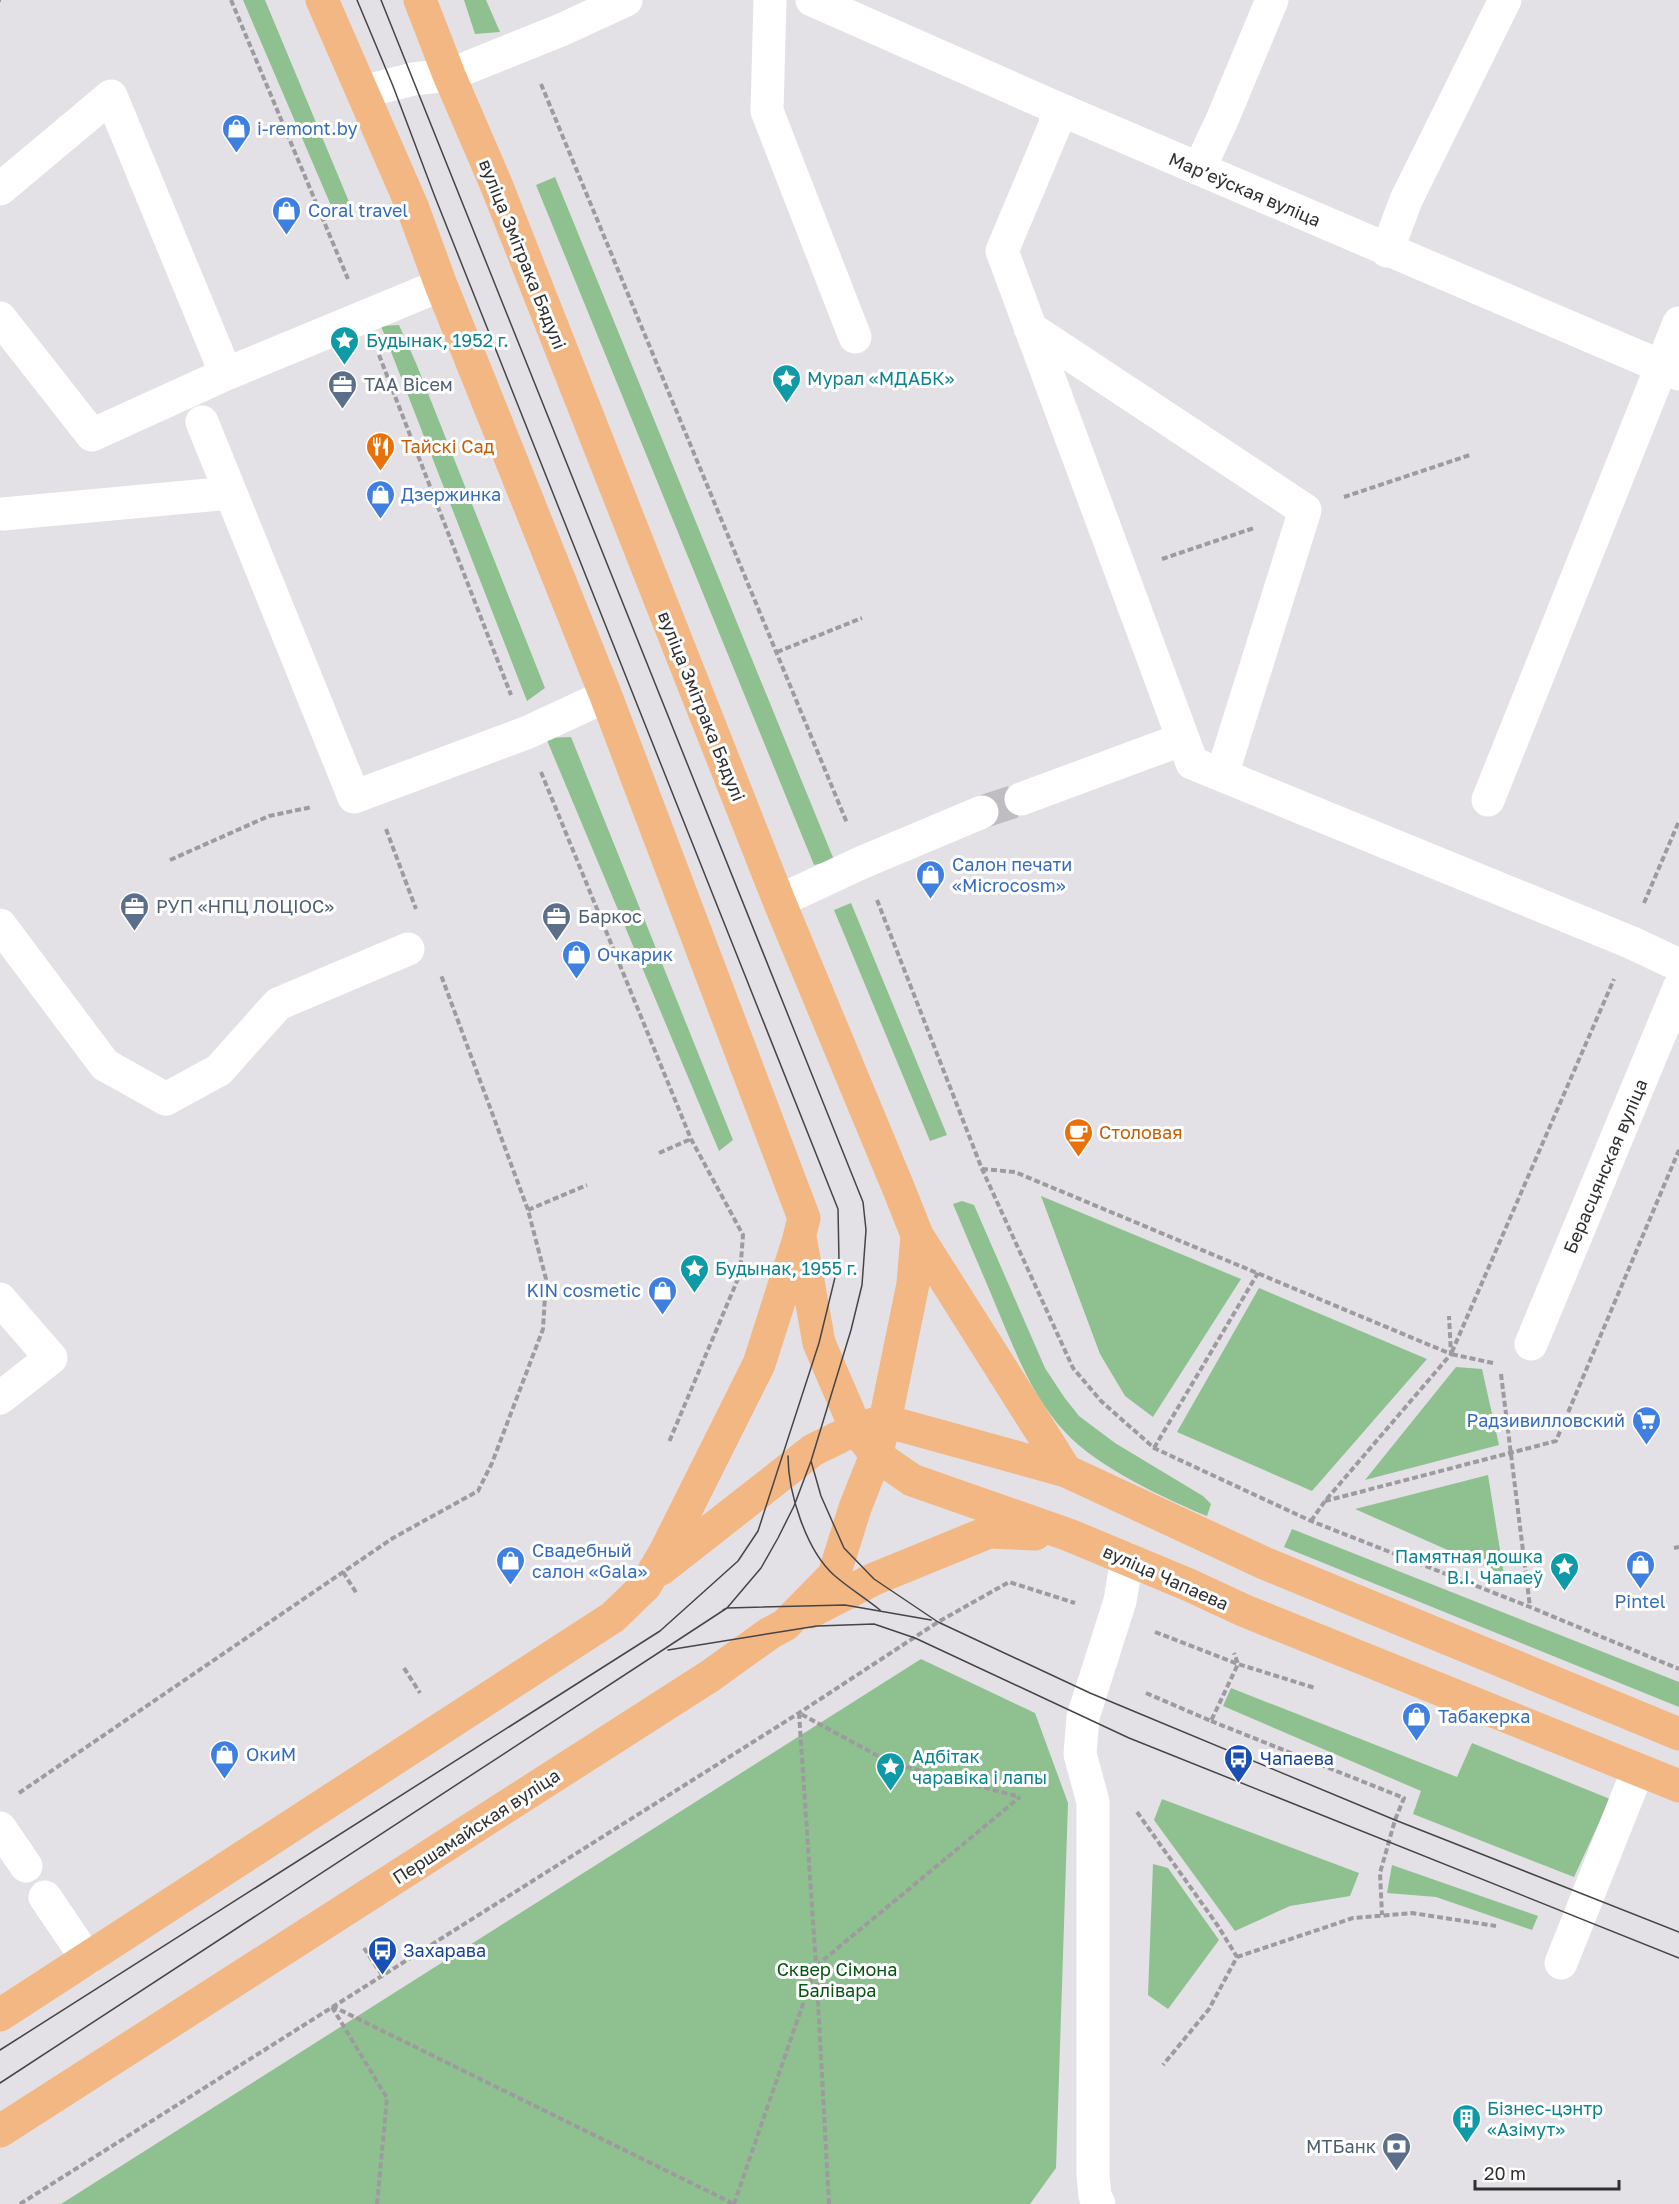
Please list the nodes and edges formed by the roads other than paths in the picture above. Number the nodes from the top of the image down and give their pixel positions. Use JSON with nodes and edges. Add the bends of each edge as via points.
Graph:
{"nodes":[{"id":1,"x":322,"y":0,"type":"edge"},
{"id":2,"x":420,"y":0,"type":"edge"},
{"id":3,"x":626,"y":0,"type":"edge"},
{"id":4,"x":770,"y":0,"type":"edge"},
{"id":5,"x":812,"y":0,"type":"edge"},
{"id":6,"x":1272,"y":0,"type":"edge"},
{"id":7,"x":1505,"y":0,"type":"edge"},
{"id":8,"x":449,"y":75,"type":"junction"},
{"id":9,"x":363,"y":92,"type":"junction"},
{"id":10,"x":1057,"y":108,"type":"junction"},
{"id":11,"x":1198,"y":169,"type":"junction"},
{"id":12,"x":0,"y":189,"type":"edge"},
{"id":13,"x":1387,"y":250,"type":"junction"},
{"id":14,"x":441,"y":285,"type":"junction"},
{"id":15,"x":0,"y":318,"type":"edge"},
{"id":16,"x":1679,"y":323,"type":"edge"},
{"id":17,"x":1030,"y":328,"type":"junction"},
{"id":18,"x":855,"y":337,"type":"dead end"},
{"id":19,"x":1670,"y":370,"type":"edge"},
{"id":20,"x":226,"y":374,"type":"junction"},
{"id":21,"x":202,"y":422,"type":"dead end"},
{"id":22,"x":230,"y":493,"type":"junction"},
{"id":23,"x":3,"y":514,"type":"dead end"},
{"id":24,"x":606,"y":696,"type":"junction"},
{"id":25,"x":1183,"y":739,"type":"junction"},
{"id":26,"x":1222,"y":775,"type":"junction"},
{"id":27,"x":1021,"y":799,"type":"tunnel mouth"},
{"id":28,"x":1488,"y":800,"type":"dead end"},
{"id":29,"x":982,"y":812,"type":"tunnel mouth"},
{"id":30,"x":779,"y":901,"type":"junction"},
{"id":31,"x":0,"y":925,"type":"edge"},
{"id":32,"x":408,"y":949,"type":"dead end"},
{"id":33,"x":1679,"y":965,"type":"edge"},
{"id":34,"x":1679,"y":988,"type":"edge"},
{"id":35,"x":800,"y":1233,"type":"junction"},
{"id":36,"x":917,"y":1235,"type":"junction"},
{"id":37,"x":0,"y":1299,"type":"edge"},
{"id":38,"x":1531,"y":1344,"type":"dead end"},
{"id":39,"x":0,"y":1398,"type":"edge"},
{"id":40,"x":871,"y":1425,"type":"junction"},
{"id":41,"x":876,"y":1455,"type":"junction"},
{"id":42,"x":1066,"y":1472,"type":"junction"},
{"id":43,"x":1070,"y":1535,"type":"junction"},
{"id":44,"x":1127,"y":1559,"type":"junction"},
{"id":45,"x":649,"y":1578,"type":"junction"},
{"id":46,"x":785,"y":1625,"type":"junction"},
{"id":47,"x":1679,"y":1734,"type":"edge"},
{"id":48,"x":1638,"y":1770,"type":"junction"},
{"id":49,"x":1679,"y":1786,"type":"edge"},
{"id":50,"x":5,"y":1813,"type":"edge"},
{"id":51,"x":26,"y":1866,"type":"dead end"},
{"id":52,"x":45,"y":1897,"type":"dead end"},
{"id":53,"x":87,"y":1959,"type":"junction"},
{"id":54,"x":1561,"y":1963,"type":"dead end"},
{"id":55,"x":0,"y":2015,"type":"edge"},
{"id":56,"x":0,"y":2131,"type":"edge"},
{"id":57,"x":1099,"y":2204,"type":"edge"}],
"edges":[{"from":1,"to":9,"type":"main road"},
{"from":2,"to":8,"type":"main road","name":"вуліца Змітрака Бядулі"},
{"from":3,"to":8,"type":"street"},
{"from":4,"to":18,"type":"street","via":[[767,111]]},
{"from":5,"to":10,"type":"street","name":"Марʼеўская вуліца"},
{"from":6,"to":11,"type":"street"},
{"from":7,"to":13,"type":"street","via":[[1406,200]]},
{"from":8,"to":9,"type":"street","via":[[413,79]]},
{"from":8,"to":30,"type":"main road","name":"вуліца Змітрака Бядулі","via":[[501,195]]},
{"from":9,"to":14,"type":"main road","via":[[408,195]]},
{"from":10,"to":11,"type":"street","name":"Марʼеўская вуліца"},
{"from":10,"to":17,"type":"street","via":[[1055,125],[1002,250]]},
{"from":11,"to":13,"type":"street","name":"Марʼеўская вуліца"},
{"from":12,"to":20,"type":"street","via":[[111,96]]},
{"from":13,"to":19,"type":"street","name":"Марʼеўская вуліца"},
{"from":14,"to":20,"type":"street"},
{"from":14,"to":24,"type":"main road"},
{"from":15,"to":20,"type":"street","via":[[92,435]]},
{"from":16,"to":19,"type":"street"},
{"from":17,"to":25,"type":"street"},
{"from":17,"to":26,"type":"street","via":[[1305,510]]},
{"from":19,"to":28,"type":"street"},
{"from":21,"to":22,"type":"street"},
{"from":22,"to":23,"type":"street"},
{"from":22,"to":24,"type":"street","via":[[363,794],[526,733]]},
{"from":24,"to":35,"type":"main road","via":[[804,1218]]},
{"from":25,"to":26,"type":"street","via":[[1192,763]]},
{"from":25,"to":27,"type":"street"},
{"from":26,"to":33,"type":"street"},
{"from":29,"to":30,"type":"street"},
{"from":30,"to":36,"type":"main road","name":"вуліца Змітрака Бядулі"},
{"from":31,"to":32,"type":"street","via":[[105,1065],[166,1099],[219,1070],[278,1004]]},
{"from":34,"to":38,"type":"street","name":"Берасцянская вуліца"},
{"from":35,"to":40,"type":"main road","via":[[819,1343]]},
{"from":35,"to":45,"type":"main road","via":[[759,1364]]},
{"from":36,"to":40,"type":"main road","name":"вуліца Змітрака Бядулі","via":[[913,1284]]},
{"from":36,"to":42,"type":"main road"},
{"from":37,"to":39,"type":"street","via":[[51,1358]]},
{"from":40,"to":41,"type":"main road","name":"вуліца Змітрака Бядулі"},
{"from":40,"to":42,"type":"main road"},
{"from":40,"to":45,"type":"main road","via":[[813,1450]]},
{"from":41,"to":43,"type":"main road","name":"вуліца Чапаева","via":[[912,1479]]},
{"from":41,"to":46,"type":"main road","name":"Першамайская вуліца","via":[[834,1575]]},
{"from":42,"to":47,"type":"main road","via":[[1264,1563]]},
{"from":43,"to":44,"type":"main road","name":"вуліца Чапаева"},
{"from":43,"to":46,"type":"main road","via":[[989,1532],[874,1579]]},
{"from":44,"to":48,"type":"main road","name":"вуліца Чапаева","via":[[1245,1611]]},
{"from":44,"to":57,"type":"street","via":[[1120,1601],[1083,1717],[1080,1754],[1093,1802],[1093,2175]]},
{"from":45,"to":53,"type":"main road","via":[[613,1617]]},
{"from":46,"to":56,"type":"main road","name":"Першамайская вуліца"},
{"from":48,"to":49,"type":"main road","name":"вуліца Чапаева"},
{"from":48,"to":54,"type":"street"},
{"from":50,"to":51,"type":"street"},
{"from":52,"to":53,"type":"street"},
{"from":53,"to":55,"type":"main road"}]}
